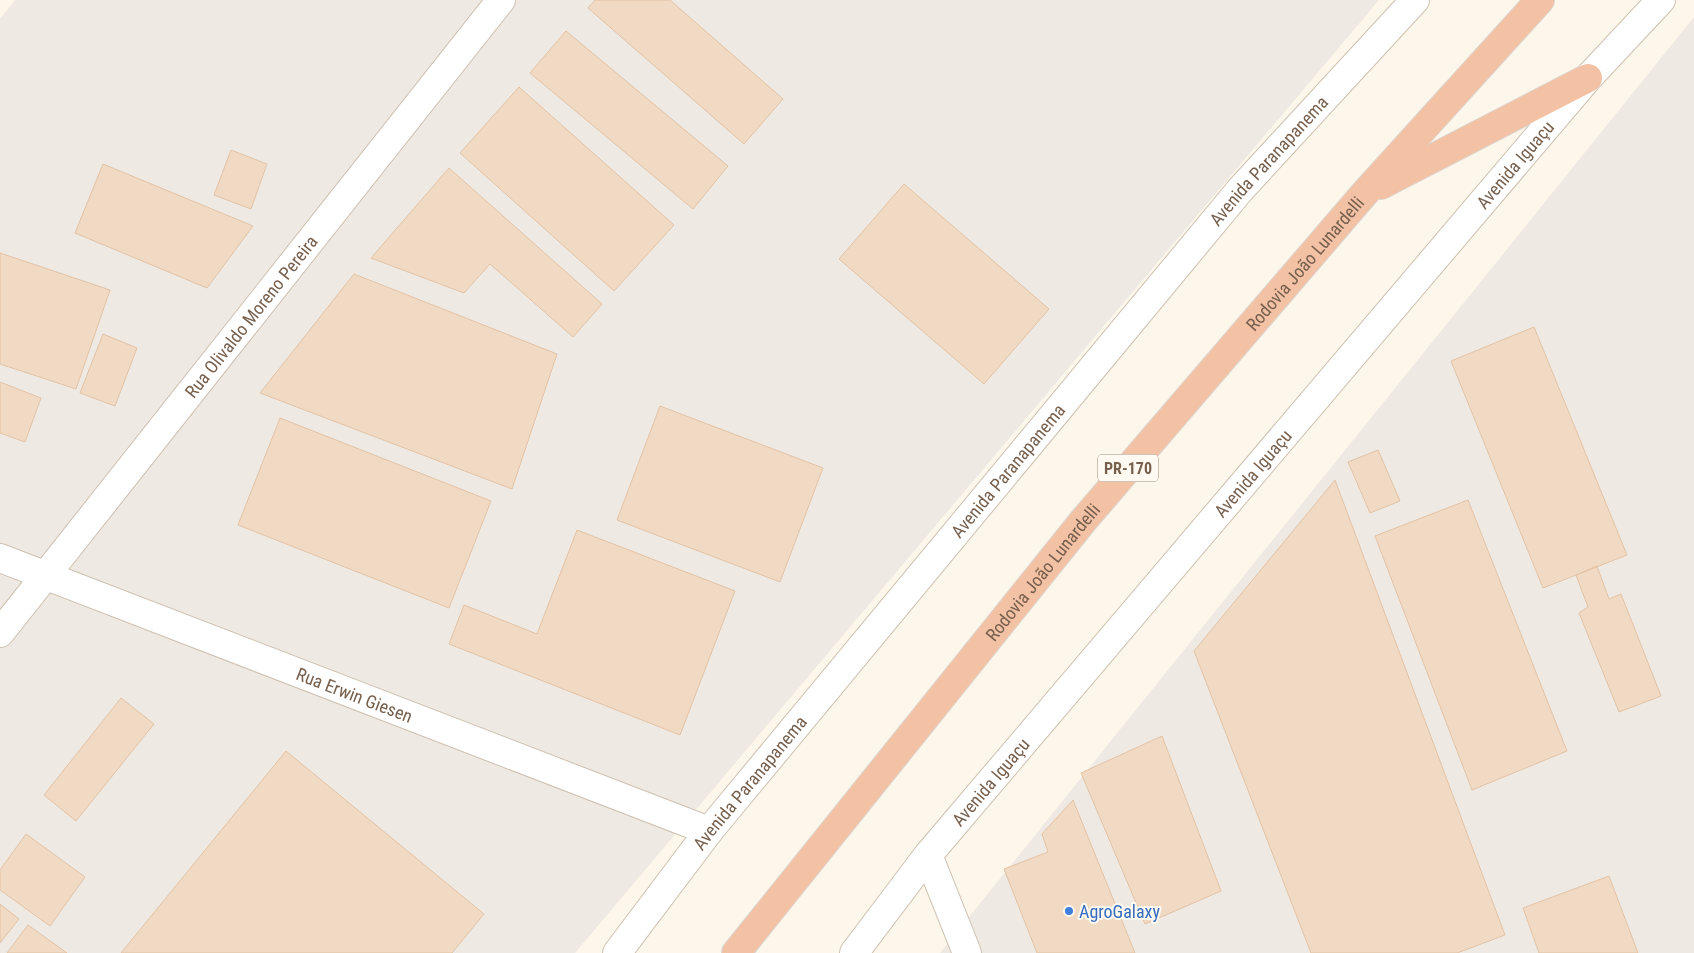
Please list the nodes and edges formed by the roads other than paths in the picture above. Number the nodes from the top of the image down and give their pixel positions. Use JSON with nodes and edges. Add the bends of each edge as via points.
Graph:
{"nodes":[{"id":1,"x":501,"y":0,"type":"edge"},
{"id":2,"x":1415,"y":0,"type":"edge"},
{"id":3,"x":1540,"y":0,"type":"edge"},
{"id":4,"x":1661,"y":0,"type":"edge"},
{"id":5,"x":1588,"y":78,"type":"junction"},
{"id":6,"x":1364,"y":194,"type":"junction"},
{"id":7,"x":0,"y":558,"type":"edge"},
{"id":8,"x":45,"y":575,"type":"junction"},
{"id":9,"x":0,"y":633,"type":"edge"},
{"id":10,"x":709,"y":831,"type":"junction"},
{"id":11,"x":928,"y":856,"type":"junction"},
{"id":12,"x":617,"y":953,"type":"edge"},
{"id":13,"x":736,"y":953,"type":"edge"},
{"id":14,"x":854,"y":953,"type":"edge"},
{"id":15,"x":967,"y":953,"type":"edge"}],
"edges":[{"from":1,"to":8,"type":"street","name":"Rua Olivaldo Moreno Pereira"},
{"from":2,"to":10,"type":"street","name":"Avenida Paranapanema","via":[[1240,190]]},
{"from":3,"to":6,"type":"highway","name":"Rodovia João Lunardelli","number":"PR-170"},
{"from":4,"to":5,"type":"street","name":"Avenida Iguaçu"},
{"from":5,"to":6,"type":"highway"},
{"from":5,"to":11,"type":"street","name":"Avenida Iguaçu"},
{"from":6,"to":13,"type":"highway","name":"Rodovia João Lunardelli","number":"PR-170","via":[[1083,521]]},
{"from":7,"to":8,"type":"street","name":"Rua Erwin Giesen"},
{"from":8,"to":9,"type":"street","name":"Rua Olivaldo Moreno Pereira"},
{"from":8,"to":10,"type":"street","name":"Rua Erwin Giesen"},
{"from":10,"to":12,"type":"street","name":"Avenida Paranapanema"},
{"from":11,"to":14,"type":"street","name":"Avenida Iguaçu"},
{"from":11,"to":15,"type":"street"}]}
